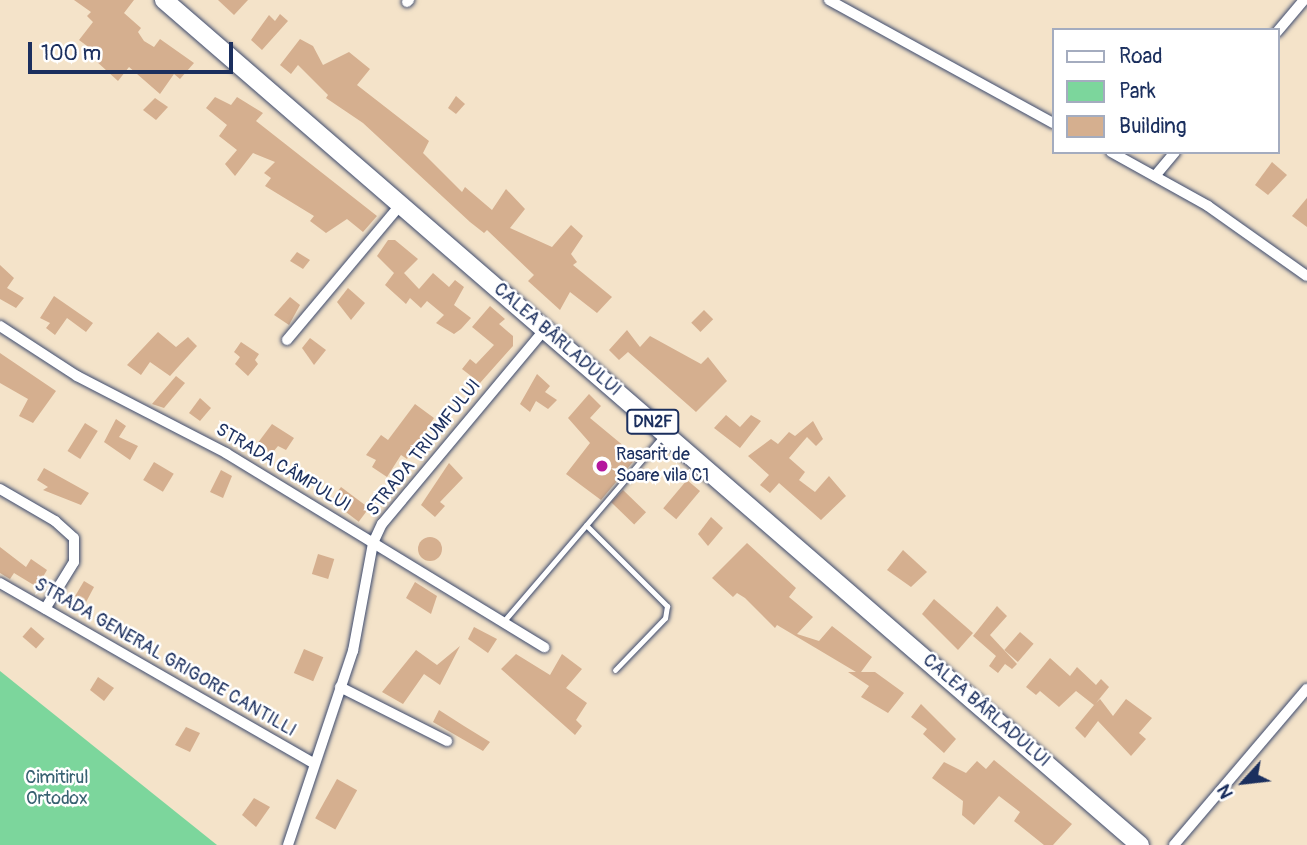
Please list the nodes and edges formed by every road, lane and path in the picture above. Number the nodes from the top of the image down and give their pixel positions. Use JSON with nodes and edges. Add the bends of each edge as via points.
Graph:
{"nodes":[{"id":1,"x":164,"y":0,"type":"edge"},
{"id":2,"x":829,"y":0,"type":"edge"},
{"id":3,"x":1304,"y":0,"type":"edge"},
{"id":4,"x":1279,"y":30,"type":"edge"},
{"id":5,"x":1052,"y":122,"type":"edge"},
{"id":6,"x":1115,"y":154,"type":"edge"},
{"id":7,"x":1173,"y":154,"type":"edge"},
{"id":8,"x":1155,"y":176,"type":"junction"},
{"id":9,"x":401,"y":204,"type":"junction"},
{"id":10,"x":1307,"y":275,"type":"edge"},
{"id":11,"x":0,"y":326,"type":"edge"},
{"id":12,"x":545,"y":328,"type":"junction"},
{"id":13,"x":287,"y":340,"type":"dead end"},
{"id":14,"x":665,"y":433,"type":"junction"},
{"id":15,"x":0,"y":489,"type":"edge"},
{"id":16,"x":586,"y":525,"type":"junction"},
{"id":17,"x":373,"y":543,"type":"junction"},
{"id":18,"x":0,"y":583,"type":"edge"},
{"id":19,"x":45,"y":609,"type":"junction"},
{"id":20,"x":503,"y":622,"type":"junction"},
{"id":21,"x":544,"y":647,"type":"dead end"},
{"id":22,"x":615,"y":670,"type":"dead end"},
{"id":23,"x":340,"y":687,"type":"junction"},
{"id":24,"x":1307,"y":689,"type":"edge"},
{"id":25,"x":447,"y":741,"type":"dead end"},
{"id":26,"x":313,"y":763,"type":"junction"},
{"id":27,"x":288,"y":845,"type":"edge"},
{"id":28,"x":1140,"y":845,"type":"edge"},
{"id":29,"x":1174,"y":845,"type":"edge"}],
"edges":[{"from":1,"to":9,"type":"main road","name":"CALEA BÂRLADULUI","number":"DN2F"},
{"from":2,"to":5,"type":"street"},
{"from":3,"to":4,"type":"street"},
{"from":6,"to":8,"type":"street"},
{"from":7,"to":8,"type":"street"},
{"from":8,"to":10,"type":"street","via":[[1208,206]]},
{"from":9,"to":12,"type":"main road","name":"CALEA BÂRLADULUI","number":"DN2F"},
{"from":9,"to":13,"type":"street"},
{"from":11,"to":17,"type":"street","name":"STRADA CÂMPULUI","via":[[77,376],[226,453]]},
{"from":12,"to":14,"type":"main road","name":"CALEA BÂRLADULUI","number":"DN2F"},
{"from":12,"to":17,"type":"street","name":"STRADA TRIUMFULUI","via":[[393,509]]},
{"from":14,"to":16,"type":"lane"},
{"from":14,"to":28,"type":"main road","name":"CALEA BÂRLADULUI","number":"DN2F"},
{"from":15,"to":19,"type":"street","via":[[55,521],[74,538],[74,562]]},
{"from":16,"to":20,"type":"lane"},
{"from":16,"to":22,"type":"lane","via":[[667,606],[665,618]]},
{"from":17,"to":20,"type":"street","name":"STRADA CÂMPULUI"},
{"from":17,"to":23,"type":"street","name":"STRADA TRIUMFULUI","via":[[353,651]]},
{"from":18,"to":19,"type":"street","name":"STRADA GENERAL GRIGORE CANTILLI"},
{"from":19,"to":26,"type":"street","name":"STRADA GENERAL GRIGORE CANTILLI"},
{"from":20,"to":21,"type":"street","name":"STRADA CÂMPULUI"},
{"from":23,"to":25,"type":"street"},
{"from":23,"to":26,"type":"street","name":"STRADA TRIUMFULUI"},
{"from":24,"to":29,"type":"street"},
{"from":26,"to":27,"type":"street","name":"STRADA TRIUMFULUI"}]}
